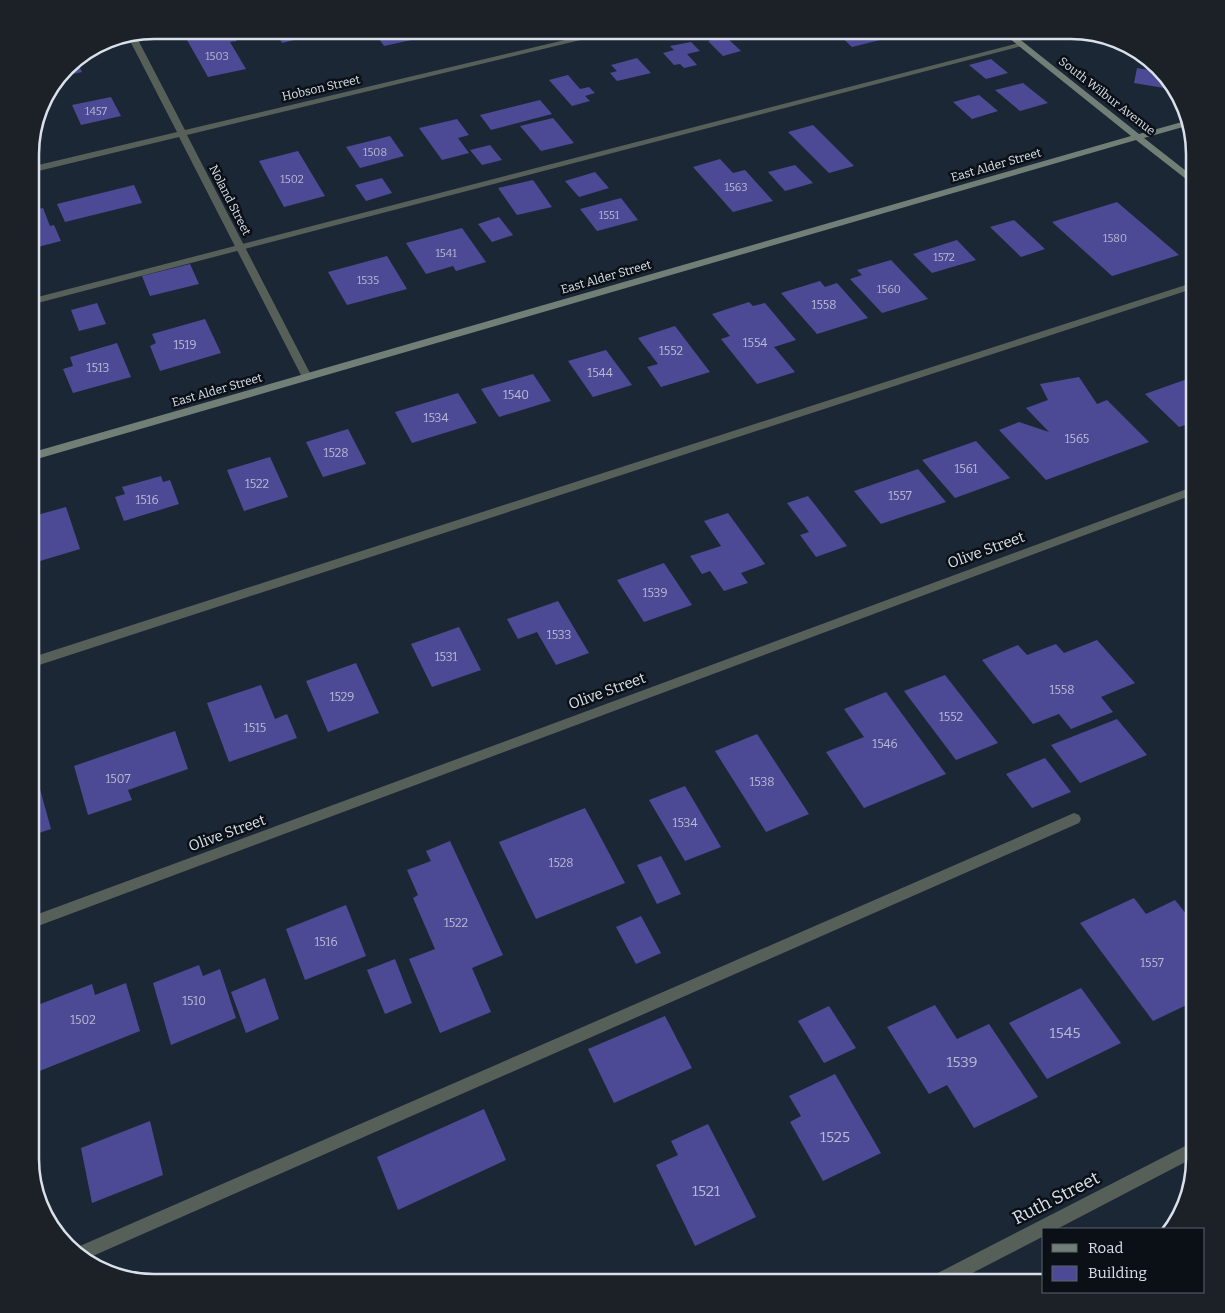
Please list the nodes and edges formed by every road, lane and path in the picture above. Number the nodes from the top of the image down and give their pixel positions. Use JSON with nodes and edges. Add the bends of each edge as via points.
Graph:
{"nodes":[{"id":1,"x":580,"y":39,"type":"edge"},
{"id":2,"x":1014,"y":39,"type":"edge"},
{"id":3,"x":135,"y":40,"type":"edge"},
{"id":4,"x":1022,"y":45,"type":"junction"},
{"id":5,"x":1182,"y":124,"type":"edge"},
{"id":6,"x":182,"y":134,"type":"junction"},
{"id":7,"x":1138,"y":136,"type":"junction"},
{"id":8,"x":39,"y":168,"type":"edge"},
{"id":9,"x":1186,"y":176,"type":"edge"},
{"id":10,"x":241,"y":248,"type":"junction"},
{"id":11,"x":1186,"y":288,"type":"edge"},
{"id":12,"x":39,"y":300,"type":"edge"},
{"id":13,"x":307,"y":377,"type":"junction"},
{"id":14,"x":39,"y":454,"type":"edge"},
{"id":15,"x":1186,"y":493,"type":"edge"},
{"id":16,"x":39,"y":660,"type":"edge"},
{"id":17,"x":1074,"y":819,"type":"dead end"},
{"id":18,"x":39,"y":921,"type":"edge"},
{"id":19,"x":1186,"y":1154,"type":"edge"},
{"id":20,"x":1042,"y":1228,"type":"edge"},
{"id":21,"x":1042,"y":1228,"type":"edge"},
{"id":22,"x":85,"y":1251,"type":"edge"},
{"id":23,"x":953,"y":1274,"type":"edge"}],
"edges":[{"from":1,"to":6,"type":"street","name":"Hobson Street"},
{"from":2,"to":4,"type":"main road","name":"South Wilbur Avenue"},
{"from":3,"to":6,"type":"street","name":"Noland Street"},
{"from":4,"to":7,"type":"main road","name":"South Wilbur Avenue"},
{"from":4,"to":10,"type":"street"},
{"from":5,"to":7,"type":"main road","name":"East Alder Street"},
{"from":6,"to":8,"type":"street","name":"Hobson Street"},
{"from":6,"to":10,"type":"street","name":"Noland Street"},
{"from":7,"to":9,"type":"main road","name":"South Wilbur Avenue"},
{"from":7,"to":13,"type":"main road","name":"East Alder Street"},
{"from":10,"to":12,"type":"street"},
{"from":10,"to":13,"type":"street","name":"Noland Street"},
{"from":11,"to":16,"type":"street"},
{"from":13,"to":14,"type":"main road","name":"East Alder Street"},
{"from":15,"to":18,"type":"street","name":"Olive Street"},
{"from":17,"to":22,"type":"street"},
{"from":19,"to":20,"type":"street","name":"Ruth Street"},
{"from":21,"to":23,"type":"street","name":"Ruth Street"}]}
